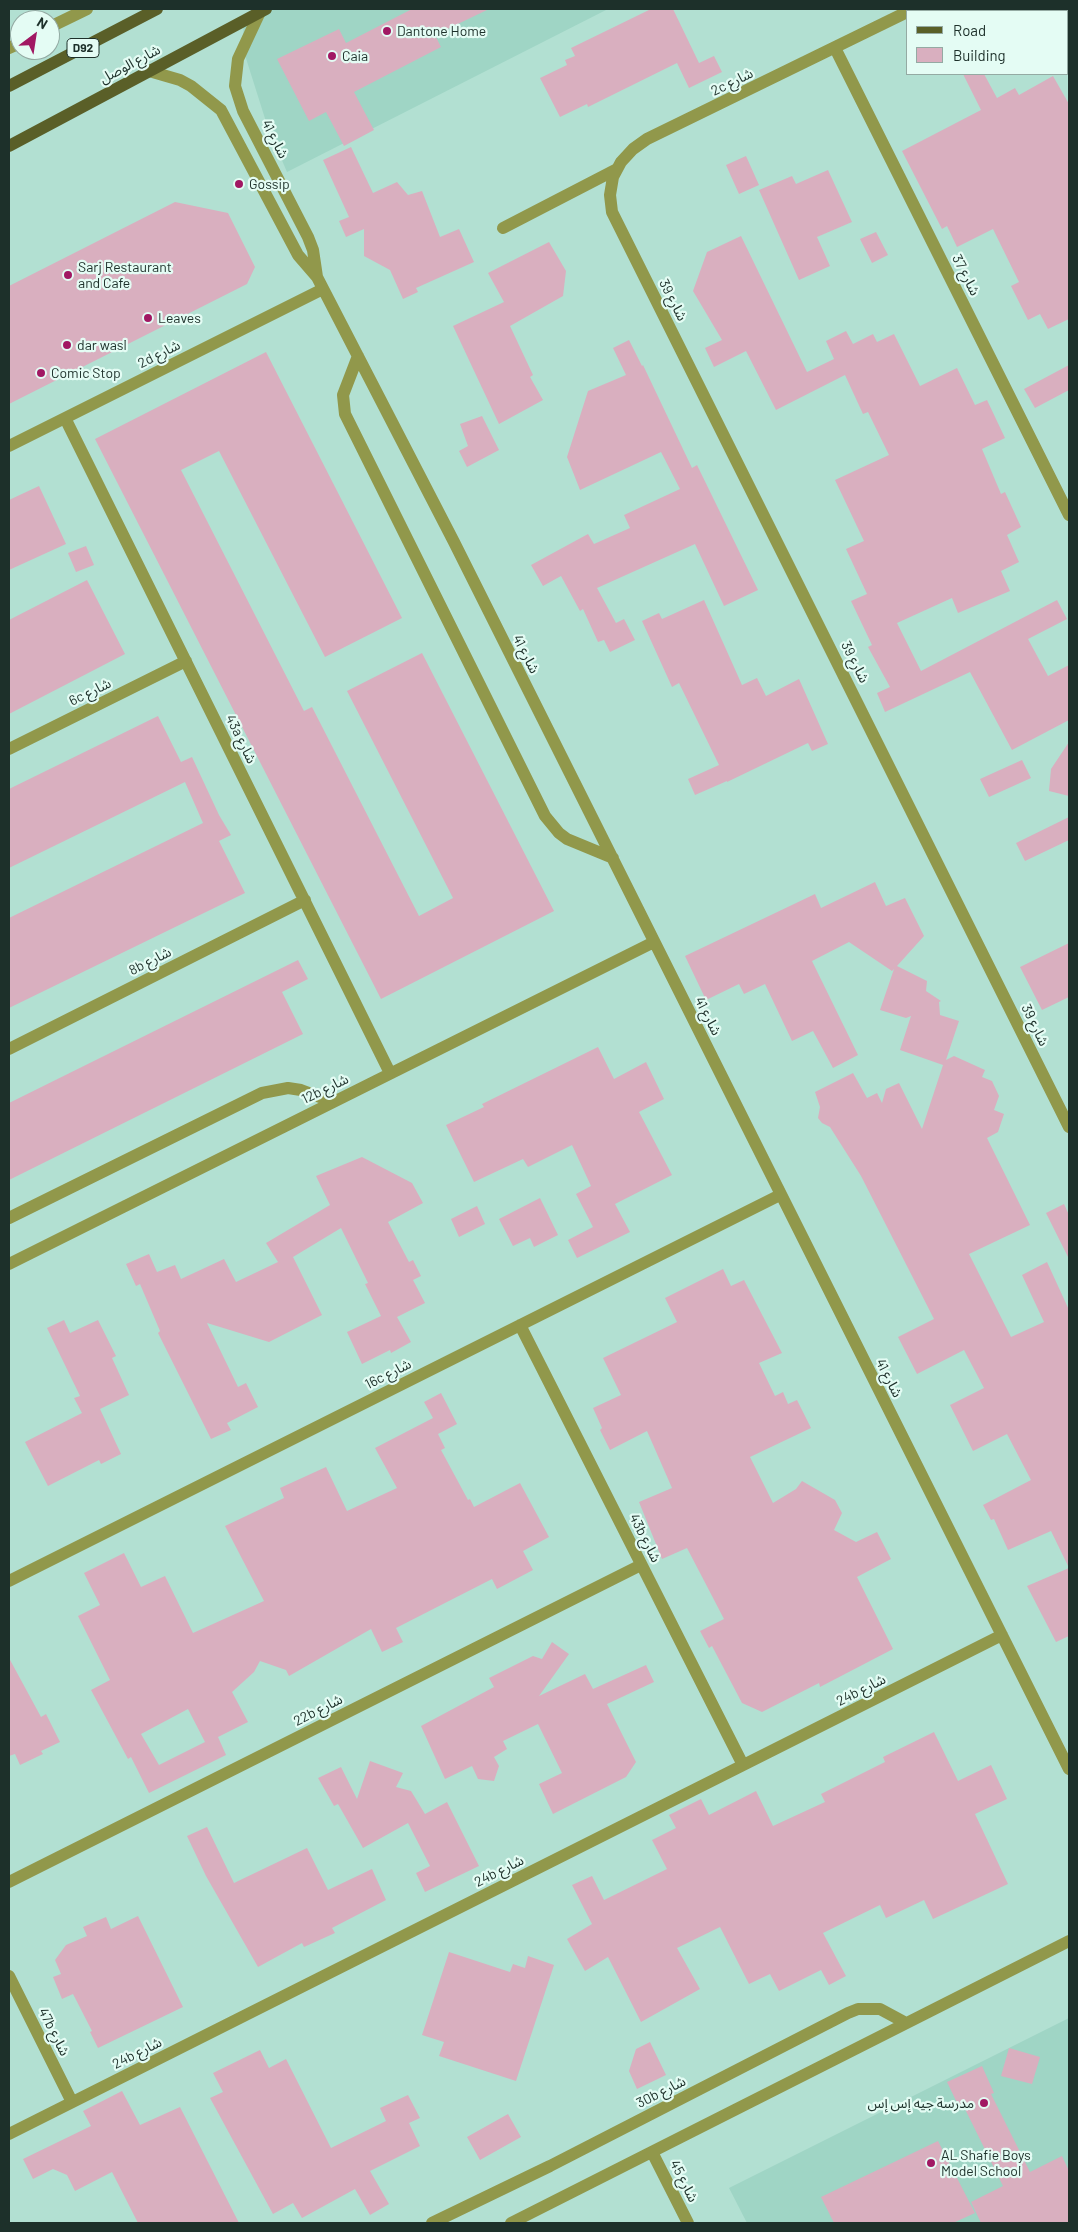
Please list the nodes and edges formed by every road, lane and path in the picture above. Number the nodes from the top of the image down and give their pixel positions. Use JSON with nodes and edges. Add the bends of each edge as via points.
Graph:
{"nodes":[{"id":1,"x":87,"y":9,"type":"edge"},
{"id":2,"x":157,"y":9,"type":"edge"},
{"id":3,"x":263,"y":10,"type":"edge"},
{"id":4,"x":906,"y":13,"type":"edge"},
{"id":5,"x":60,"y":22,"type":"edge"},
{"id":6,"x":835,"y":48,"type":"junction"},
{"id":7,"x":149,"y":71,"type":"junction"},
{"id":8,"x":9,"y":86,"type":"edge"},
{"id":9,"x":9,"y":146,"type":"edge"},
{"id":10,"x":617,"y":169,"type":"junction"},
{"id":11,"x":612,"y":212,"type":"joint"},
{"id":12,"x":503,"y":228,"type":"dead end"},
{"id":13,"x":320,"y":283,"type":"junction"},
{"id":14,"x":358,"y":356,"type":"junction"},
{"id":15,"x":65,"y":418,"type":"junction"},
{"id":16,"x":9,"y":446,"type":"edge"},
{"id":17,"x":1069,"y":515,"type":"edge"},
{"id":18,"x":186,"y":661,"type":"junction"},
{"id":19,"x":9,"y":749,"type":"edge"},
{"id":20,"x":613,"y":858,"type":"junction"},
{"id":21,"x":305,"y":900,"type":"junction"},
{"id":22,"x":654,"y":942,"type":"junction"},
{"id":23,"x":9,"y":1048,"type":"edge"},
{"id":24,"x":390,"y":1073,"type":"junction"},
{"id":25,"x":333,"y":1102,"type":"junction"},
{"id":26,"x":1069,"y":1127,"type":"edge"},
{"id":27,"x":780,"y":1195,"type":"junction"},
{"id":28,"x":9,"y":1218,"type":"edge"},
{"id":29,"x":9,"y":1264,"type":"edge"},
{"id":30,"x":520,"y":1325,"type":"junction"},
{"id":31,"x":642,"y":1564,"type":"junction"},
{"id":32,"x":9,"y":1580,"type":"edge"},
{"id":33,"x":1002,"y":1635,"type":"junction"},
{"id":34,"x":743,"y":1765,"type":"junction"},
{"id":35,"x":1069,"y":1770,"type":"edge"},
{"id":36,"x":9,"y":1882,"type":"edge"},
{"id":37,"x":1069,"y":1941,"type":"edge"},
{"id":38,"x":9,"y":1976,"type":"edge"},
{"id":39,"x":906,"y":2023,"type":"junction"},
{"id":40,"x":72,"y":2102,"type":"junction"},
{"id":41,"x":9,"y":2134,"type":"edge"},
{"id":42,"x":652,"y":2152,"type":"junction"},
{"id":43,"x":432,"y":2223,"type":"edge"},
{"id":44,"x":511,"y":2223,"type":"edge"},
{"id":45,"x":688,"y":2223,"type":"edge"}],
"edges":[{"from":1,"to":5,"type":"street"},
{"from":2,"to":8,"type":"main road","number":"D92"},
{"from":3,"to":7,"type":"main road","name":"شارع الوصل"},
{"from":3,"to":13,"type":"street","name":"شارع 41","via":[[238,59],[235,86],[308,237]]},
{"from":4,"to":6,"type":"street","name":"2c شارع"},
{"from":6,"to":10,"type":"street","name":"2c شارع","via":[[647,139],[632,149]]},
{"from":6,"to":17,"type":"street","name":"شارع 37"},
{"from":7,"to":9,"type":"main road","name":"شارع الوصل"},
{"from":7,"to":13,"type":"street","name":"شارع 41","via":[[192,86],[221,110],[298,255]]},
{"from":10,"to":11,"type":"street","name":"2c شارع","via":[[610,195]]},
{"from":10,"to":12,"type":"street"},
{"from":11,"to":26,"type":"street","name":"شارع 39"},
{"from":13,"to":14,"type":"street","name":"شارع 41"},
{"from":13,"to":15,"type":"street","name":"2d شارع"},
{"from":14,"to":20,"type":"street","name":"شارع 41"},
{"from":14,"to":20,"type":"street","via":[[345,386],[345,414],[545,816],[567,839]]},
{"from":15,"to":16,"type":"street","name":"2d شارع"},
{"from":15,"to":18,"type":"street","name":"43a شارع"},
{"from":18,"to":19,"type":"street","name":"6c شارع"},
{"from":18,"to":21,"type":"street","name":"43a شارع"},
{"from":20,"to":22,"type":"street","name":"شارع 41"},
{"from":21,"to":23,"type":"street","name":"8b شارع"},
{"from":21,"to":24,"type":"street","name":"43a شارع"},
{"from":22,"to":24,"type":"street","name":"12b شارع"},
{"from":22,"to":27,"type":"street","name":"شارع 41"},
{"from":24,"to":25,"type":"street","name":"12b شارع"},
{"from":25,"to":28,"type":"street","via":[[288,1088],[262,1093]]},
{"from":25,"to":29,"type":"street","name":"12b شارع"},
{"from":27,"to":30,"type":"street","name":"16c شارع"},
{"from":27,"to":33,"type":"street","name":"شارع 41"},
{"from":30,"to":31,"type":"street","name":"43b شارع"},
{"from":30,"to":32,"type":"street","name":"16c شارع"},
{"from":31,"to":34,"type":"street","name":"43b شارع"},
{"from":31,"to":36,"type":"street","name":"22b شارع"},
{"from":33,"to":34,"type":"street","name":"24b شارع"},
{"from":33,"to":35,"type":"street","name":"شارع 41"},
{"from":34,"to":40,"type":"street","name":"24b شارع"},
{"from":37,"to":39,"type":"street"},
{"from":38,"to":40,"type":"street","name":"47b شارع"},
{"from":39,"to":42,"type":"street"},
{"from":39,"to":43,"type":"street","name":"30b شارع","via":[[880,2009],[848,2013]]},
{"from":40,"to":41,"type":"street","name":"24b شارع"},
{"from":42,"to":44,"type":"street"},
{"from":42,"to":45,"type":"street","name":"شارع 45"}]}
